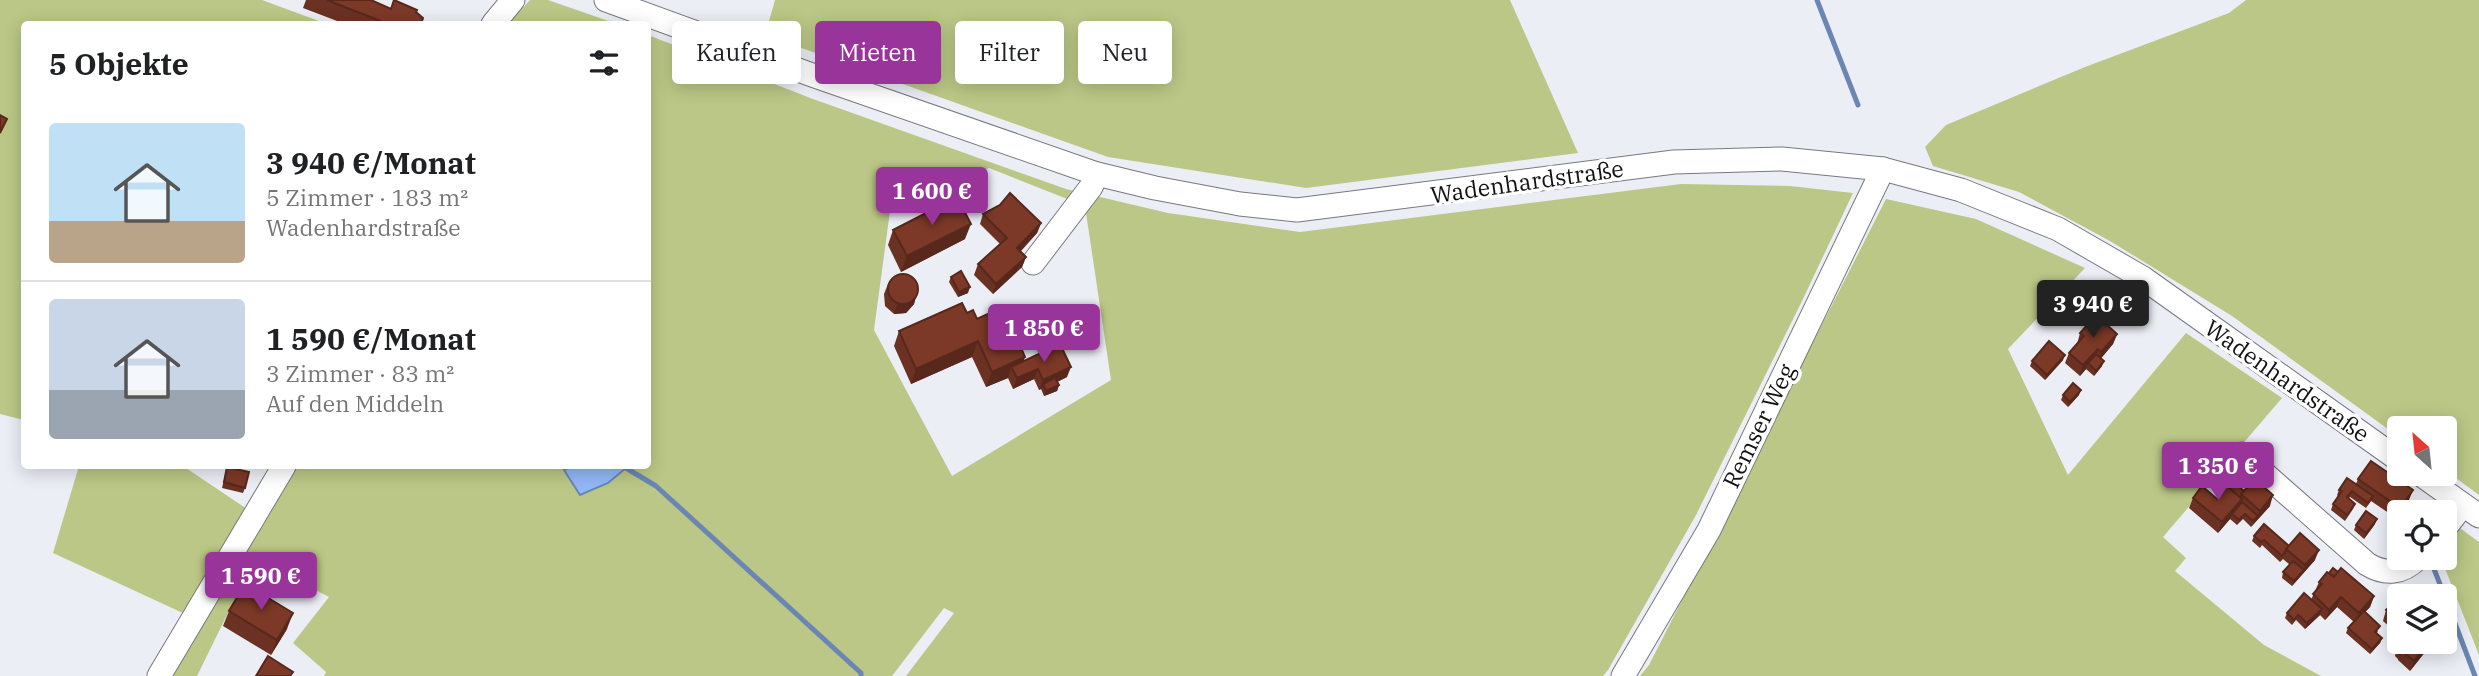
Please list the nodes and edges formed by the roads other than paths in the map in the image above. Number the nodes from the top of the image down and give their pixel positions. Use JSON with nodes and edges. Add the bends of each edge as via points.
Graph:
{"nodes":[{"id":1,"x":513,"y":0,"type":"edge"},
{"id":2,"x":606,"y":0,"type":"edge"},
{"id":3,"x":496,"y":21,"type":"edge"},
{"id":4,"x":1883,"y":169,"type":"junction"},
{"id":5,"x":1097,"y":174,"type":"junction"},
{"id":6,"x":1033,"y":263,"type":"dead end"},
{"id":7,"x":2387,"y":451,"type":"edge"},
{"id":8,"x":2242,"y":454,"type":"dead end"},
{"id":9,"x":282,"y":469,"type":"edge"},
{"id":10,"x":2437,"y":486,"type":"edge"},
{"id":11,"x":2471,"y":510,"type":"edge"},
{"id":12,"x":2400,"y":570,"type":"edge"},
{"id":13,"x":159,"y":676,"type":"edge"},
{"id":14,"x":1623,"y":676,"type":"edge"}],
"edges":[{"from":1,"to":3,"type":"street"},
{"from":2,"to":5,"type":"street","name":"Wadenhardstraße"},
{"from":4,"to":5,"type":"street","name":"Wadenhardstraße","via":[[1782,159],[1674,162],[1297,211],[1216,200]]},
{"from":4,"to":7,"type":"street","name":"Wadenhardstraße","via":[[1961,190],[2058,229],[2143,278]]},
{"from":4,"to":14,"type":"street","name":"Remser Weg","via":[[1709,530]]},
{"from":5,"to":6,"type":"street"},
{"from":8,"to":12,"type":"street","via":[[2367,564],[2381,572]]},
{"from":9,"to":13,"type":"street"},
{"from":10,"to":11,"type":"street"}]}
